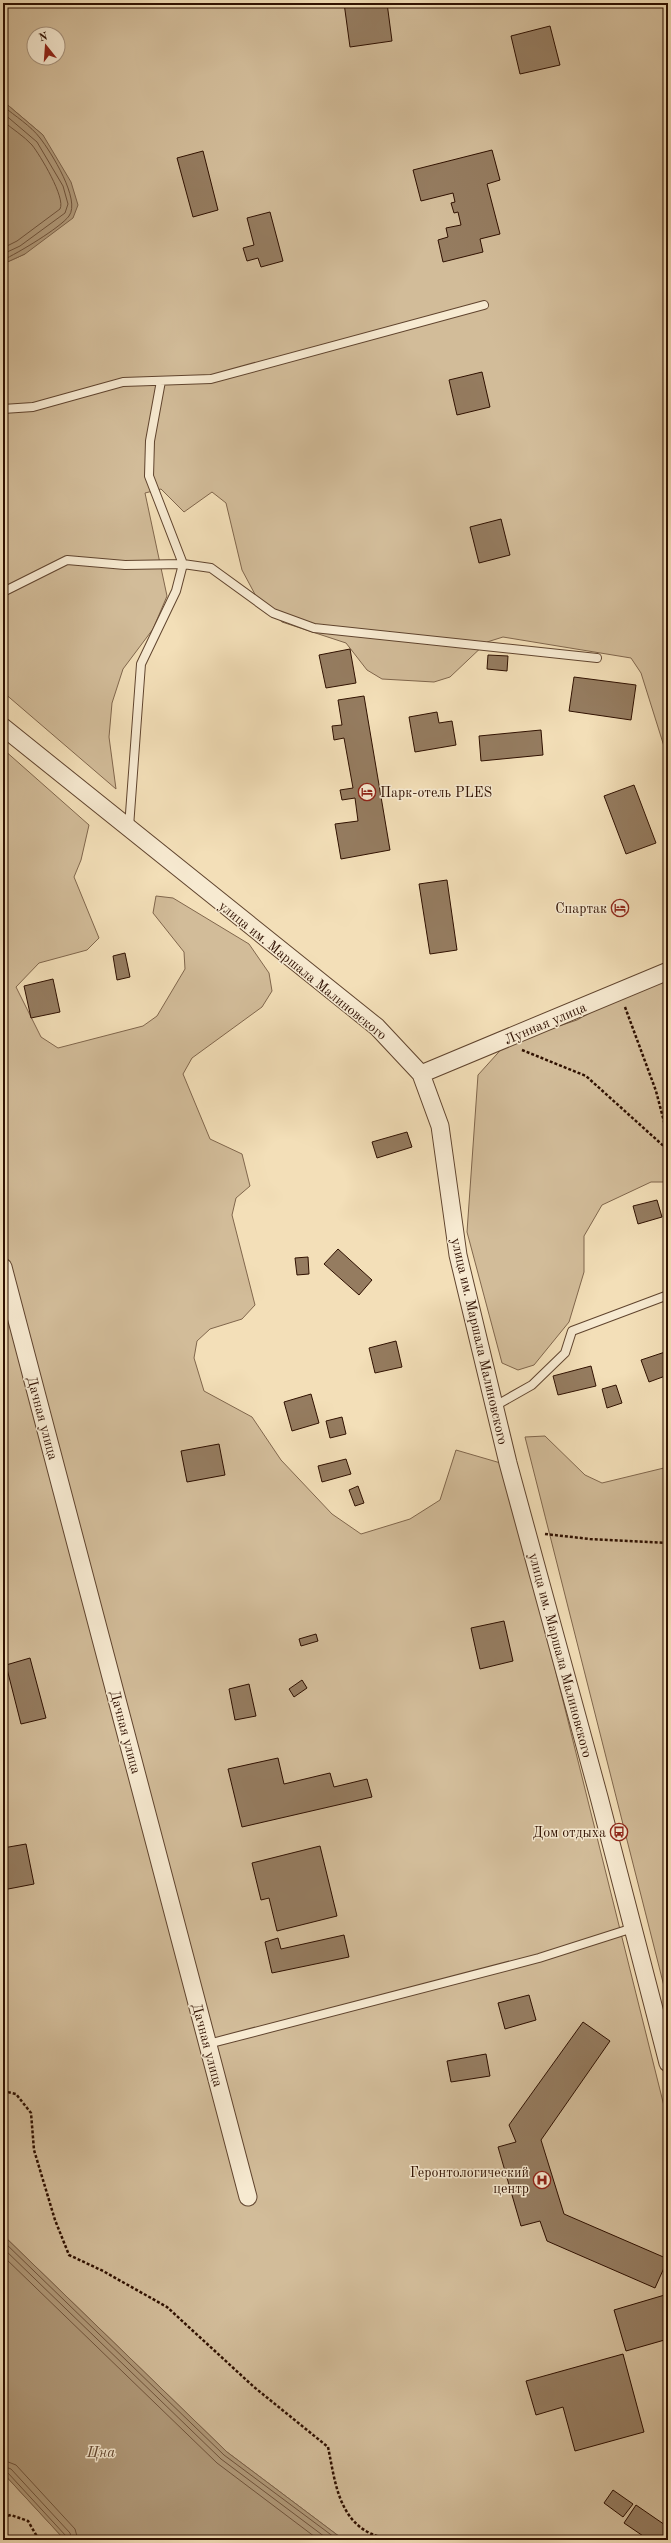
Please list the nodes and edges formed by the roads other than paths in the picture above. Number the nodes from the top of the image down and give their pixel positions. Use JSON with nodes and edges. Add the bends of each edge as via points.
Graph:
{"nodes":[{"id":1,"x":484,"y":305,"type":"dead end"},
{"id":2,"x":161,"y":381,"type":"junction"},
{"id":3,"x":3,"y":409,"type":"edge"},
{"id":4,"x":184,"y":564,"type":"junction"},
{"id":5,"x":3,"y":592,"type":"edge"},
{"id":6,"x":597,"y":658,"type":"dead end"},
{"id":7,"x":3,"y":727,"type":"edge"},
{"id":8,"x":129,"y":828,"type":"junction"},
{"id":9,"x":668,"y":971,"type":"edge"},
{"id":10,"x":421,"y":1074,"type":"junction"},
{"id":11,"x":3,"y":1267,"type":"edge"},
{"id":12,"x":668,"y":1295,"type":"edge"},
{"id":13,"x":495,"y":1406,"type":"junction"},
{"id":14,"x":633,"y":1928,"type":"junction"},
{"id":15,"x":208,"y":2044,"type":"junction"},
{"id":16,"x":668,"y":2063,"type":"edge"},
{"id":17,"x":248,"y":2197,"type":"dead end"}],
"edges":[{"from":1,"to":2,"type":"lane","via":[[211,379]]},
{"from":2,"to":3,"type":"lane","via":[[123,382],[33,408]]},
{"from":2,"to":4,"type":"lane","via":[[150,441],[149,476]]},
{"from":4,"to":5,"type":"lane","via":[[125,564],[67,560]]},
{"from":4,"to":6,"type":"lane","via":[[211,568],[273,613],[314,628]]},
{"from":4,"to":8,"type":"lane","via":[[176,591],[141,664]]},
{"from":7,"to":8,"type":"street","name":"улица им. Маршала Малиновского"},
{"from":8,"to":10,"type":"street","name":"улица им. Маршала Малиновского","via":[[377,1027]]},
{"from":9,"to":10,"type":"street","name":"Лунная улица"},
{"from":10,"to":13,"type":"street","name":"улица им. Маршала Малиновского","via":[[440,1126],[458,1255]]},
{"from":11,"to":15,"type":"street","name":"Дачная улица"},
{"from":12,"to":13,"type":"lane","via":[[572,1331],[565,1353],[532,1385]]},
{"from":13,"to":14,"type":"street","name":"улица им. Маршала Малиновского"},
{"from":14,"to":15,"type":"lane","via":[[539,1958]]},
{"from":14,"to":16,"type":"street","name":"улица им. Маршала Малиновского"},
{"from":15,"to":17,"type":"street","name":"Дачная улица"}]}
